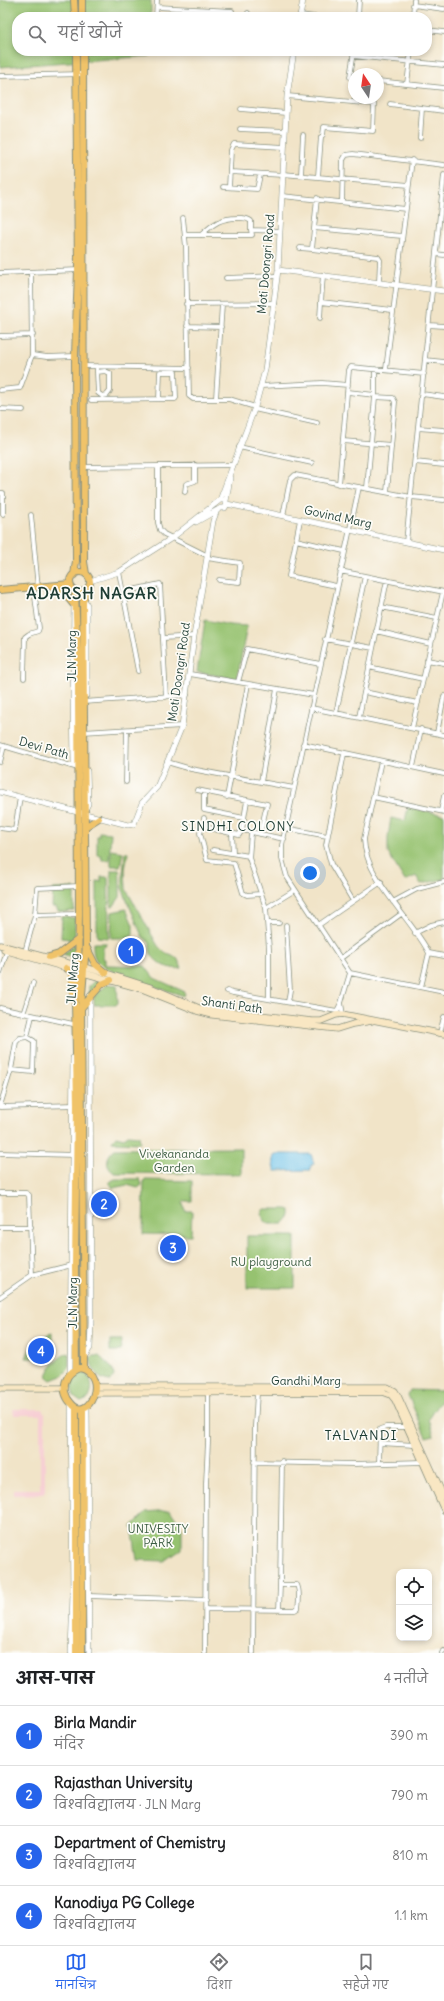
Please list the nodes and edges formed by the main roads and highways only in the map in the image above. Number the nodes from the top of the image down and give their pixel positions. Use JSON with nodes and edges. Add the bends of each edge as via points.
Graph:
{"nodes":[{"id":1,"x":74,"y":0,"type":"edge"},
{"id":2,"x":82,"y":0,"type":"edge"},
{"id":3,"x":75,"y":12,"type":"edge"},
{"id":4,"x":82,"y":12,"type":"edge"},
{"id":5,"x":77,"y":56,"type":"edge"},
{"id":6,"x":82,"y":56,"type":"edge"},
{"id":7,"x":80,"y":74,"type":"junction"},
{"id":8,"x":81,"y":270,"type":"junction"},
{"id":9,"x":83,"y":437,"type":"junction"},
{"id":10,"x":75,"y":438,"type":"junction"},
{"id":11,"x":74,"y":574,"type":"junction"},
{"id":12,"x":86,"y":574,"type":"junction"},
{"id":13,"x":70,"y":584,"type":"junction"},
{"id":14,"x":52,"y":586,"type":"junction"},
{"id":15,"x":0,"y":590,"type":"edge"},
{"id":16,"x":86,"y":590,"type":"junction"},
{"id":17,"x":75,"y":591,"type":"junction"},
{"id":18,"x":75,"y":602,"type":"junction"},
{"id":19,"x":99,"y":818,"type":"road end"},
{"id":20,"x":85,"y":826,"type":"junction"},
{"id":21,"x":79,"y":939,"type":"junction"},
{"id":22,"x":0,"y":945,"type":"edge"},
{"id":23,"x":86,"y":945,"type":"junction"},
{"id":24,"x":0,"y":949,"type":"edge"},
{"id":25,"x":49,"y":958,"type":"junction"},
{"id":26,"x":81,"y":965,"type":"junction"},
{"id":27,"x":66,"y":968,"type":"junction"},
{"id":28,"x":81,"y":972,"type":"junction"},
{"id":29,"x":106,"y":973,"type":"junction"},
{"id":30,"x":111,"y":980,"type":"junction"},
{"id":31,"x":82,"y":1007,"type":"junction"},
{"id":32,"x":335,"y":1014,"type":"junction"},
{"id":33,"x":344,"y":1015,"type":"junction"},
{"id":34,"x":374,"y":1020,"type":"junction"},
{"id":35,"x":74,"y":1025,"type":"junction"},
{"id":36,"x":345,"y":1027,"type":"junction"},
{"id":37,"x":335,"y":1029,"type":"junction"},
{"id":38,"x":442,"y":1034,"type":"edge"},
{"id":39,"x":78,"y":1155,"type":"junction"},
{"id":40,"x":76,"y":1369,"type":"junction"},
{"id":41,"x":84,"y":1369,"type":"junction"},
{"id":42,"x":0,"y":1388,"type":"edge"},
{"id":43,"x":65,"y":1388,"type":"junction"},
{"id":44,"x":95,"y":1390,"type":"junction"},
{"id":45,"x":82,"y":1408,"type":"junction"},
{"id":46,"x":444,"y":1497,"type":"edge"},
{"id":47,"x":444,"y":1510,"type":"edge"},
{"id":48,"x":76,"y":1653,"type":"edge"},
{"id":49,"x":82,"y":1653,"type":"edge"}],
"edges":[{"from":1,"to":3,"type":"main road"},
{"from":2,"to":4,"type":"main road"},
{"from":5,"to":7,"type":"main road"},
{"from":6,"to":7,"type":"main road"},
{"from":7,"to":8,"type":"main road"},
{"from":8,"to":9,"type":"main road"},
{"from":8,"to":10,"type":"main road","via":[[75,356]]},
{"from":9,"to":10,"type":"main road"},
{"from":9,"to":12,"type":"main road"},
{"from":10,"to":11,"type":"main road"},
{"from":11,"to":12,"type":"main road"},
{"from":11,"to":13,"type":"main road"},
{"from":12,"to":16,"type":"main road","via":[[90,581]]},
{"from":13,"to":14,"type":"main road"},
{"from":13,"to":17,"type":"main road"},
{"from":14,"to":15,"type":"main road"},
{"from":14,"to":18,"type":"main road"},
{"from":16,"to":17,"type":"main road"},
{"from":16,"to":20,"type":"main road","name":"JLN Marg"},
{"from":17,"to":18,"type":"main road","name":"JLN Marg"},
{"from":18,"to":21,"type":"main road","name":"JLN Marg"},
{"from":19,"to":20,"type":"main road"},
{"from":20,"to":23,"type":"main road","name":"JLN Marg"},
{"from":21,"to":25,"type":"main road"},
{"from":21,"to":26,"type":"main road","name":"JLN Marg"},
{"from":22,"to":25,"type":"main road"},
{"from":23,"to":26,"type":"main road","name":"JLN Marg"},
{"from":23,"to":29,"type":"main road","via":[[90,957]]},
{"from":24,"to":27,"type":"main road","name":"Shanti Path"},
{"from":25,"to":26,"type":"main road"},
{"from":26,"to":28,"type":"main road","name":"JLN Marg"},
{"from":26,"to":29,"type":"main road"},
{"from":27,"to":28,"type":"main road","name":"Shanti Path"},
{"from":27,"to":35,"type":"main road","via":[[72,972]]},
{"from":28,"to":30,"type":"main road","name":"Shanti Path"},
{"from":28,"to":31,"type":"main road","name":"JLN Marg"},
{"from":28,"to":35,"type":"main road","name":"JLN Marg"},
{"from":29,"to":32,"type":"main road","via":[[207,1010],[312,1021],[321,1021]]},
{"from":30,"to":31,"type":"main road","via":[[102,984]]},
{"from":30,"to":37,"type":"main road","name":"Shanti Path","via":[[213,1015]]},
{"from":31,"to":39,"type":"main road","name":"JLN Marg"},
{"from":32,"to":33,"type":"main road"},
{"from":32,"to":37,"type":"main road","via":[[331,1024]]},
{"from":33,"to":34,"type":"main road"},
{"from":33,"to":36,"type":"main road","via":[[347,1024]]},
{"from":34,"to":36,"type":"main road"},
{"from":34,"to":38,"type":"main road"},
{"from":35,"to":39,"type":"main road","name":"JLN Marg"},
{"from":36,"to":37,"type":"main road"},
{"from":39,"to":40,"type":"main road","name":"JLN Marg","via":[[73,1265]]},
{"from":39,"to":41,"type":"main road","name":"JLN Marg"},
{"from":40,"to":41,"type":"main road"},
{"from":40,"to":43,"type":"main road","via":[[70,1373]]},
{"from":41,"to":44,"type":"main road","via":[[93,1378]]},
{"from":42,"to":43,"type":"main road"},
{"from":43,"to":45,"type":"main road","via":[[71,1403]]},
{"from":44,"to":45,"type":"main road","via":[[92,1401]]},
{"from":44,"to":46,"type":"main road","name":"Gandhi Marg","via":[[387,1387],[398,1396]]},
{"from":44,"to":47,"type":"main road","name":"Gandhi Marg","via":[[208,1393],[384,1392],[395,1400]]},
{"from":45,"to":48,"type":"main road"},
{"from":45,"to":49,"type":"main road"}]}
